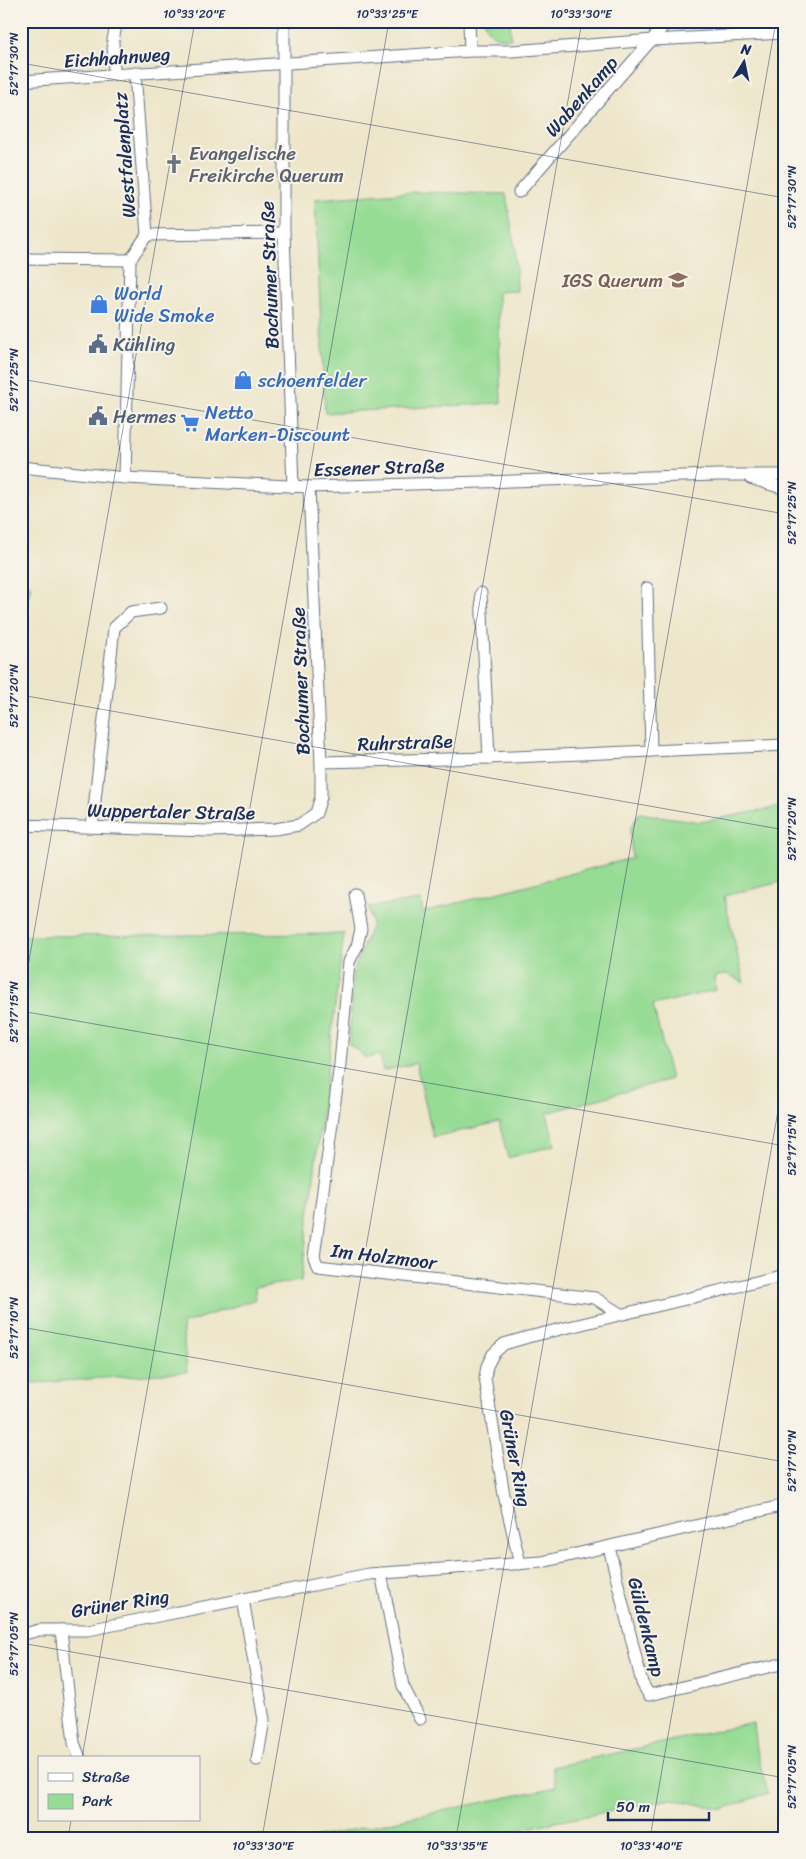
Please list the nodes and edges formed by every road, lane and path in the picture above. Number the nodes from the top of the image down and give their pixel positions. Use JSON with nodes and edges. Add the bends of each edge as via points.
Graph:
{"nodes":[{"id":1,"x":117,"y":21,"type":"edge"},
{"id":2,"x":284,"y":21,"type":"edge"},
{"id":3,"x":469,"y":21,"type":"edge"},
{"id":4,"x":668,"y":21,"type":"edge"},
{"id":5,"x":785,"y":32,"type":"edge"},
{"id":6,"x":653,"y":40,"type":"junction"},
{"id":7,"x":470,"y":51,"type":"junction"},
{"id":8,"x":283,"y":63,"type":"junction"},
{"id":9,"x":135,"y":73,"type":"junction"},
{"id":10,"x":114,"y":75,"type":"junction"},
{"id":11,"x":21,"y":81,"type":"edge"},
{"id":12,"x":518,"y":192,"type":"dead end"},
{"id":13,"x":284,"y":233,"type":"junction"},
{"id":14,"x":147,"y":235,"type":"junction"},
{"id":15,"x":21,"y":259,"type":"edge"},
{"id":16,"x":130,"y":260,"type":"junction"},
{"id":17,"x":21,"y":467,"type":"edge"},
{"id":18,"x":738,"y":475,"type":"junction"},
{"id":19,"x":785,"y":475,"type":"edge"},
{"id":20,"x":125,"y":478,"type":"junction"},
{"id":21,"x":293,"y":487,"type":"junction"},
{"id":22,"x":309,"y":487,"type":"junction"},
{"id":23,"x":785,"y":489,"type":"edge"},
{"id":24,"x":647,"y":588,"type":"dead end"},
{"id":25,"x":481,"y":593,"type":"dead end"},
{"id":26,"x":161,"y":608,"type":"dead end"},
{"id":27,"x":785,"y":745,"type":"edge"},
{"id":28,"x":651,"y":751,"type":"junction"},
{"id":29,"x":489,"y":758,"type":"junction"},
{"id":30,"x":321,"y":762,"type":"junction"},
{"id":31,"x":316,"y":813,"type":"joint"},
{"id":32,"x":21,"y":824,"type":"edge"},
{"id":33,"x":92,"y":827,"type":"junction"},
{"id":34,"x":355,"y":894,"type":"dead end"},
{"id":35,"x":785,"y":1275,"type":"edge"},
{"id":36,"x":620,"y":1314,"type":"junction"},
{"id":37,"x":785,"y":1506,"type":"edge"},
{"id":38,"x":609,"y":1547,"type":"junction"},
{"id":39,"x":520,"y":1564,"type":"junction"},
{"id":40,"x":381,"y":1573,"type":"junction"},
{"id":41,"x":243,"y":1599,"type":"junction"},
{"id":42,"x":60,"y":1630,"type":"junction"},
{"id":43,"x":21,"y":1635,"type":"edge"},
{"id":44,"x":785,"y":1663,"type":"edge"},
{"id":45,"x":420,"y":1720,"type":"dead end"},
{"id":46,"x":79,"y":1756,"type":"edge"},
{"id":47,"x":257,"y":1760,"type":"dead end"}],
"edges":[{"from":1,"to":10,"type":"street","via":[[113,40]]},
{"from":2,"to":8,"type":"street","name":"Bochumer Straße"},
{"from":3,"to":7,"type":"street"},
{"from":4,"to":6,"type":"street","name":"Wabenkamp"},
{"from":5,"to":6,"type":"street","name":"Eichhahnweg"},
{"from":6,"to":7,"type":"street","name":"Eichhahnweg","via":[[512,51]]},
{"from":6,"to":12,"type":"street","name":"Wabenkamp"},
{"from":7,"to":8,"type":"street","name":"Eichhahnweg"},
{"from":8,"to":9,"type":"street","name":"Eichhahnweg"},
{"from":8,"to":13,"type":"street","name":"Bochumer Straße"},
{"from":9,"to":10,"type":"street","name":"Eichhahnweg"},
{"from":9,"to":14,"type":"street","name":"Westfalenplatz"},
{"from":10,"to":11,"type":"street","name":"Eichhahnweg"},
{"from":13,"to":14,"type":"street","name":"Westfalenplatz"},
{"from":13,"to":21,"type":"street","name":"Bochumer Straße"},
{"from":14,"to":16,"type":"street","name":"Westfalenplatz"},
{"from":15,"to":16,"type":"street"},
{"from":16,"to":20,"type":"street"},
{"from":17,"to":20,"type":"street","name":"Essener Straße"},
{"from":18,"to":19,"type":"street","name":"Essener Straße"},
{"from":18,"to":22,"type":"street","name":"Essener Straße"},
{"from":18,"to":23,"type":"street","name":"Essener Straße"},
{"from":20,"to":21,"type":"street","name":"Essener Straße"},
{"from":21,"to":22,"type":"street","name":"Essener Straße"},
{"from":22,"to":30,"type":"street","name":"Bochumer Straße"},
{"from":24,"to":28,"type":"street"},
{"from":25,"to":29,"type":"street"},
{"from":26,"to":33,"type":"street","via":[[131,612],[114,628]]},
{"from":27,"to":28,"type":"street","name":"Ruhrstraße"},
{"from":28,"to":29,"type":"street","name":"Ruhrstraße"},
{"from":29,"to":30,"type":"street","name":"Ruhrstraße"},
{"from":30,"to":31,"type":"street","name":"Bochumer Straße","via":[[321,796]]},
{"from":31,"to":33,"type":"street","name":"Wuppertaler Straße","via":[[299,825],[274,829],[210,831]]},
{"from":32,"to":33,"type":"street","name":"Wuppertaler Straße"},
{"from":34,"to":36,"type":"street","name":"Im Holzmoor","via":[[361,929],[349,962],[346,983],[340,1064],[314,1257],[318,1266],[595,1298]]},
{"from":35,"to":36,"type":"street"},
{"from":36,"to":39,"type":"street","name":"Grüner Ring","via":[[504,1344],[493,1354],[487,1366],[486,1394]]},
{"from":37,"to":38,"type":"street"},
{"from":38,"to":39,"type":"street"},
{"from":38,"to":44,"type":"street","name":"Güldenkamp","via":[[642,1684],[649,1695]]},
{"from":39,"to":40,"type":"street","name":"Grüner Ring"},
{"from":40,"to":41,"type":"street","name":"Grüner Ring","via":[[266,1592]]},
{"from":40,"to":45,"type":"street","via":[[403,1686]]},
{"from":41,"to":42,"type":"street","name":"Grüner Ring","via":[[88,1630]]},
{"from":41,"to":47,"type":"street","via":[[264,1720]]},
{"from":42,"to":43,"type":"street","name":"Grüner Ring","via":[[39,1630]]},
{"from":42,"to":46,"type":"street","name":"Grüner Ring","via":[[74,1743]]}]}
